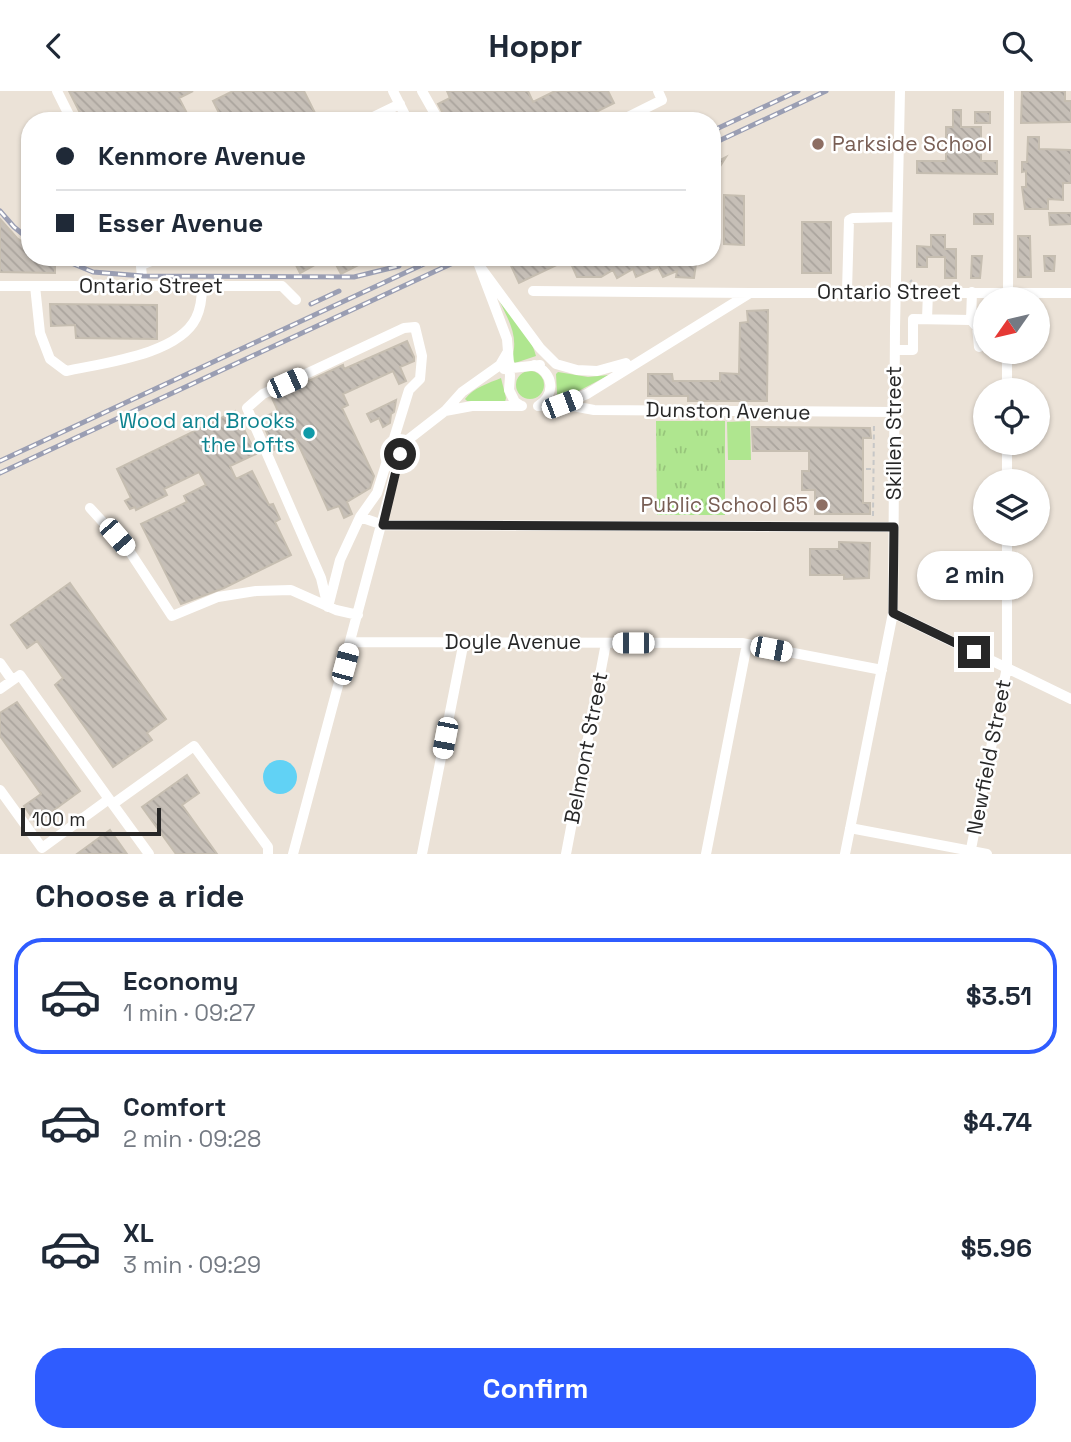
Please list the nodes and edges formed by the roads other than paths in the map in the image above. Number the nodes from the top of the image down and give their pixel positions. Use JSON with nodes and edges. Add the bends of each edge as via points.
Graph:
{"nodes":[{"id":1,"x":57,"y":91,"type":"edge"},
{"id":2,"x":393,"y":91,"type":"edge"},
{"id":3,"x":422,"y":91,"type":"edge"},
{"id":4,"x":658,"y":91,"type":"edge"},
{"id":5,"x":900,"y":91,"type":"edge"},
{"id":6,"x":1009,"y":91,"type":"edge"},
{"id":7,"x":400,"y":104,"type":"junction"},
{"id":8,"x":68,"y":112,"type":"edge"},
{"id":9,"x":384,"y":112,"type":"edge"},
{"id":10,"x":404,"y":112,"type":"edge"},
{"id":11,"x":434,"y":112,"type":"edge"},
{"id":12,"x":638,"y":112,"type":"edge"},
{"id":13,"x":897,"y":217,"type":"junction"},
{"id":14,"x":141,"y":266,"type":"edge"},
{"id":15,"x":480,"y":266,"type":"edge"},
{"id":16,"x":481,"y":266,"type":"edge"},
{"id":17,"x":0,"y":286,"type":"edge"},
{"id":18,"x":35,"y":286,"type":"junction"},
{"id":19,"x":143,"y":286,"type":"junction"},
{"id":20,"x":202,"y":286,"type":"junction"},
{"id":21,"x":1008,"y":287,"type":"edge"},
{"id":22,"x":847,"y":291,"type":"junction"},
{"id":23,"x":533,"y":292,"type":"dead end"},
{"id":24,"x":896,"y":292,"type":"junction"},
{"id":25,"x":928,"y":292,"type":"junction"},
{"id":26,"x":972,"y":292,"type":"joint"},
{"id":27,"x":750,"y":293,"type":"junction"},
{"id":28,"x":1071,"y":293,"type":"edge"},
{"id":29,"x":1050,"y":294,"type":"edge"},
{"id":30,"x":296,"y":300,"type":"dead end"},
{"id":31,"x":927,"y":319,"type":"junction"},
{"id":32,"x":971,"y":320,"type":"junction"},
{"id":33,"x":973,"y":322,"type":"edge"},
{"id":34,"x":895,"y":328,"type":"junction"},
{"id":35,"x":913,"y":328,"type":"junction"},
{"id":36,"x":658,"y":350,"type":"junction"},
{"id":37,"x":895,"y":350,"type":"junction"},
{"id":38,"x":545,"y":364,"type":"junction"},
{"id":39,"x":507,"y":369,"type":"junction"},
{"id":40,"x":562,"y":404,"type":"junction"},
{"id":41,"x":522,"y":406,"type":"junction"},
{"id":42,"x":538,"y":406,"type":"junction"},
{"id":43,"x":444,"y":411,"type":"junction"},
{"id":44,"x":894,"y":412,"type":"junction"},
{"id":45,"x":90,"y":508,"type":"dead end"},
{"id":46,"x":360,"y":517,"type":"junction"},
{"id":47,"x":383,"y":525,"type":"junction"},
{"id":48,"x":894,"y":527,"type":"junction"},
{"id":49,"x":1007,"y":546,"type":"edge"},
{"id":50,"x":328,"y":607,"type":"junction"},
{"id":51,"x":893,"y":613,"type":"junction"},
{"id":52,"x":358,"y":615,"type":"junction"},
{"id":53,"x":464,"y":641,"type":"junction"},
{"id":54,"x":351,"y":642,"type":"junction"},
{"id":55,"x":606,"y":643,"type":"junction"},
{"id":56,"x":747,"y":644,"type":"junction"},
{"id":57,"x":0,"y":663,"type":"edge"},
{"id":58,"x":1007,"y":667,"type":"junction"},
{"id":59,"x":882,"y":670,"type":"junction"},
{"id":60,"x":12,"y":680,"type":"junction"},
{"id":61,"x":0,"y":689,"type":"edge"},
{"id":62,"x":1071,"y":699,"type":"edge"},
{"id":63,"x":0,"y":790,"type":"edge"},
{"id":64,"x":111,"y":801,"type":"junction"},
{"id":65,"x":850,"y":828,"type":"junction"},
{"id":66,"x":971,"y":853,"type":"edge"},
{"id":67,"x":149,"y":854,"type":"edge"},
{"id":68,"x":268,"y":854,"type":"edge"},
{"id":69,"x":293,"y":854,"type":"edge"},
{"id":70,"x":422,"y":854,"type":"edge"},
{"id":71,"x":566,"y":854,"type":"edge"},
{"id":72,"x":706,"y":854,"type":"edge"},
{"id":73,"x":845,"y":854,"type":"edge"},
{"id":74,"x":987,"y":854,"type":"edge"}],
"edges":[{"from":1,"to":8,"type":"street"},
{"from":2,"to":7,"type":"street"},
{"from":3,"to":11,"type":"street"},
{"from":4,"to":12,"type":"street","via":[[662,100]]},
{"from":5,"to":13,"type":"street","name":"Skillen Street"},
{"from":6,"to":21,"type":"street"},
{"from":7,"to":9,"type":"street"},
{"from":7,"to":10,"type":"street"},
{"from":13,"to":22,"type":"street","via":[[849,221]]},
{"from":13,"to":24,"type":"street","name":"Skillen Street"},
{"from":14,"to":19,"type":"street"},
{"from":15,"to":39,"type":"street","via":[[507,339]]},
{"from":16,"to":38,"type":"street","via":[[540,349]]},
{"from":17,"to":18,"type":"street","name":"Ontario Street"},
{"from":18,"to":19,"type":"street","name":"Ontario Street"},
{"from":18,"to":20,"type":"street","via":[[40,333],[50,359],[66,371],[163,347],[196,321]]},
{"from":19,"to":20,"type":"street","name":"Ontario Street"},
{"from":20,"to":30,"type":"street","name":"Ontario Street","via":[[282,286]]},
{"from":22,"to":24,"type":"street","name":"Ontario Street"},
{"from":22,"to":27,"type":"street","name":"Ontario Street"},
{"from":23,"to":27,"type":"street","name":"Ontario Street"},
{"from":24,"to":25,"type":"street","name":"Ontario Street"},
{"from":24,"to":34,"type":"street","name":"Skillen Street"},
{"from":25,"to":26,"type":"street","name":"Ontario Street"},
{"from":25,"to":31,"type":"street"},
{"from":26,"to":32,"type":"street"},
{"from":27,"to":36,"type":"street"},
{"from":28,"to":29,"type":"street","name":"Ontario Street"},
{"from":31,"to":32,"type":"street"},
{"from":31,"to":35,"type":"street","via":[[913,319]]},
{"from":32,"to":33,"type":"street"},
{"from":34,"to":35,"type":"street"},
{"from":34,"to":37,"type":"street","name":"Skillen Street"},
{"from":35,"to":37,"type":"street","via":[[912,350]]},
{"from":36,"to":38,"type":"street","via":[[597,371]]},
{"from":36,"to":40,"type":"street","via":[[587,394]]},
{"from":37,"to":44,"type":"street","name":"Skillen Street"},
{"from":38,"to":39,"type":"street"},
{"from":38,"to":42,"type":"street","via":[[551,385],[548,397]]},
{"from":39,"to":41,"type":"street","via":[[511,397]]},
{"from":39,"to":43,"type":"street","via":[[462,392]]},
{"from":40,"to":42,"type":"street"},
{"from":40,"to":44,"type":"street","name":"Dunston Avenue","via":[[594,410]]},
{"from":41,"to":42,"type":"street"},
{"from":41,"to":43,"type":"street"},
{"from":43,"to":47,"type":"street","via":[[409,439],[400,454]]},
{"from":44,"to":48,"type":"street","name":"Skillen Street"},
{"from":45,"to":50,"type":"street","via":[[130,552],[172,617],[218,597],[256,591],[291,590]]},
{"from":46,"to":47,"type":"street"},
{"from":46,"to":50,"type":"street","via":[[340,561]]},
{"from":46,"to":50,"type":"street","via":[[377,493],[409,390],[420,379],[422,356],[415,327],[262,394],[247,408],[321,578]]},
{"from":47,"to":48,"type":"street"},
{"from":47,"to":52,"type":"street"},
{"from":48,"to":51,"type":"street","name":"Skillen Street"},
{"from":49,"to":58,"type":"street","name":"Newfield Street"},
{"from":50,"to":52,"type":"street"},
{"from":51,"to":58,"type":"street"},
{"from":51,"to":59,"type":"street","name":"Skillen Street"},
{"from":52,"to":54,"type":"street"},
{"from":53,"to":54,"type":"street","name":"Doyle Avenue"},
{"from":53,"to":55,"type":"street","name":"Doyle Avenue"},
{"from":53,"to":70,"type":"street"},
{"from":54,"to":69,"type":"street"},
{"from":55,"to":56,"type":"street","name":"Doyle Avenue"},
{"from":55,"to":71,"type":"street","name":"Belmont Street"},
{"from":56,"to":59,"type":"street","name":"Doyle Avenue"},
{"from":56,"to":72,"type":"street"},
{"from":57,"to":60,"type":"street"},
{"from":58,"to":62,"type":"street"},
{"from":58,"to":66,"type":"street","name":"Newfield Street"},
{"from":59,"to":65,"type":"street","name":"Skillen Street"},
{"from":60,"to":61,"type":"street"},
{"from":60,"to":64,"type":"street","via":[[20,675]]},
{"from":63,"to":64,"type":"street","via":[[42,848]]},
{"from":64,"to":67,"type":"street"},
{"from":64,"to":68,"type":"street","via":[[194,746],[268,847]]},
{"from":65,"to":66,"type":"street"},
{"from":65,"to":73,"type":"street","name":"Skillen Street"},
{"from":66,"to":74,"type":"street"}]}
